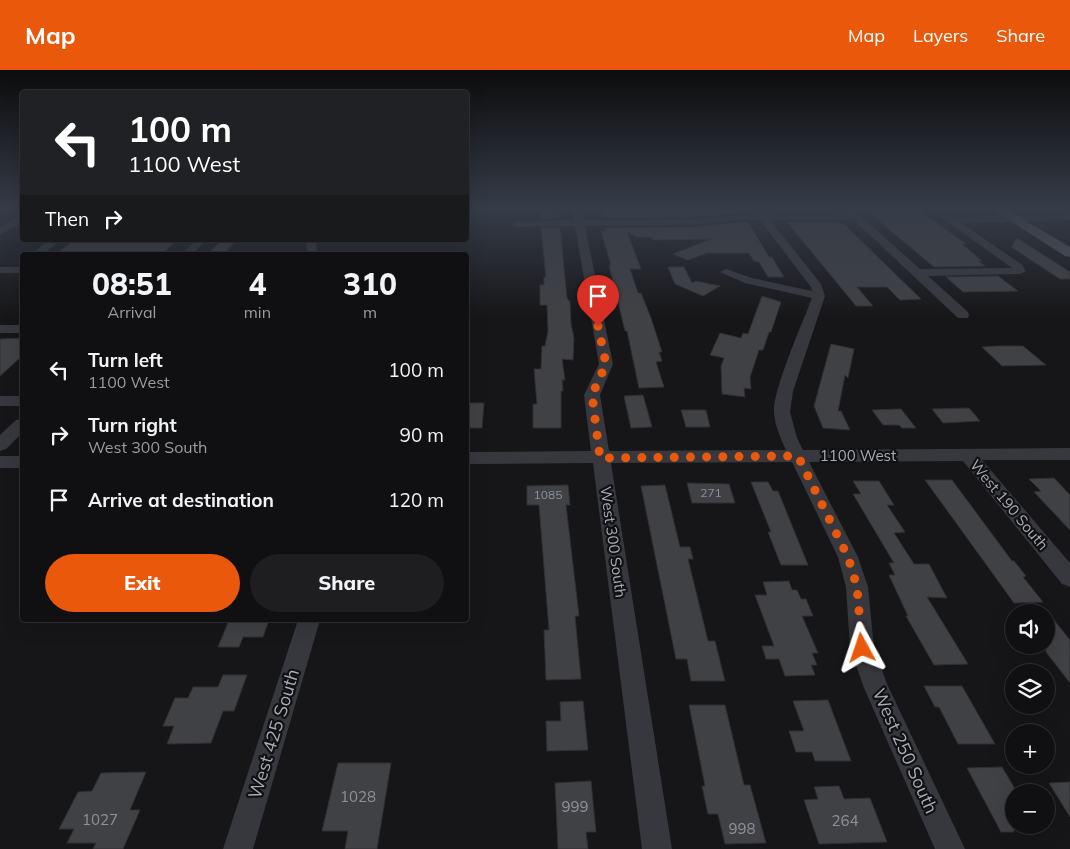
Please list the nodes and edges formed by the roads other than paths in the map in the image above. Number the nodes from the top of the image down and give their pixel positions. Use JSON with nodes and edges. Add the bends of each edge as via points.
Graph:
{"nodes":[{"id":1,"x":584,"y":245,"type":"edge"},
{"id":2,"x":785,"y":245,"type":"edge"},
{"id":3,"x":887,"y":245,"type":"edge"},
{"id":4,"x":987,"y":245,"type":"edge"},
{"id":5,"x":1057,"y":245,"type":"edge"},
{"id":6,"x":1070,"y":253,"type":"edge"},
{"id":7,"x":20,"y":268,"type":"edge"},
{"id":8,"x":0,"y":270,"type":"edge"},
{"id":9,"x":726,"y":272,"type":"dead end"},
{"id":10,"x":917,"y":273,"type":"junction"},
{"id":11,"x":819,"y":296,"type":"junction"},
{"id":12,"x":963,"y":315,"type":"dead end"},
{"id":13,"x":0,"y":401,"type":"edge"},
{"id":14,"x":20,"y":401,"type":"edge"},
{"id":15,"x":20,"y":426,"type":"edge"},
{"id":16,"x":0,"y":445,"type":"edge"},
{"id":17,"x":1070,"y":454,"type":"edge"},
{"id":18,"x":968,"y":455,"type":"junction"},
{"id":19,"x":798,"y":456,"type":"junction"},
{"id":20,"x":469,"y":458,"type":"edge"},
{"id":21,"x":600,"y":458,"type":"junction"},
{"id":22,"x":0,"y":462,"type":"edge"},
{"id":23,"x":20,"y":462,"type":"edge"},
{"id":24,"x":1070,"y":578,"type":"edge"},
{"id":25,"x":308,"y":622,"type":"edge"},
{"id":26,"x":238,"y":849,"type":"edge"},
{"id":27,"x":657,"y":849,"type":"edge"},
{"id":28,"x":950,"y":849,"type":"edge"}],
"edges":[{"from":1,"to":21,"type":"street","name":"West 300 South","via":[[606,364],[592,395]]},
{"from":2,"to":11,"type":"street","via":[[817,287]]},
{"from":3,"to":10,"type":"street"},
{"from":4,"to":10,"type":"street","via":[[1020,270]]},
{"from":5,"to":6,"type":"main road"},
{"from":7,"to":8,"type":"street"},
{"from":9,"to":11,"type":"street","via":[[749,282]]},
{"from":10,"to":12,"type":"street"},
{"from":11,"to":19,"type":"street","name":"West 250 South","via":[[785,391],[782,412],[787,435]]},
{"from":13,"to":14,"type":"street"},
{"from":15,"to":16,"type":"street"},
{"from":17,"to":18,"type":"street","name":"1100 West"},
{"from":18,"to":19,"type":"street","name":"1100 West"},
{"from":18,"to":24,"type":"street","name":"West 190 South"},
{"from":19,"to":21,"type":"street","name":"1100 West"},
{"from":19,"to":28,"type":"street","name":"West 250 South","via":[[848,557],[857,587],[862,648],[876,688]]},
{"from":20,"to":21,"type":"street","name":"1100 West"},
{"from":21,"to":27,"type":"street","name":"West 300 South"},
{"from":22,"to":23,"type":"street"},
{"from":25,"to":26,"type":"street","name":"West 425 South"}]}
